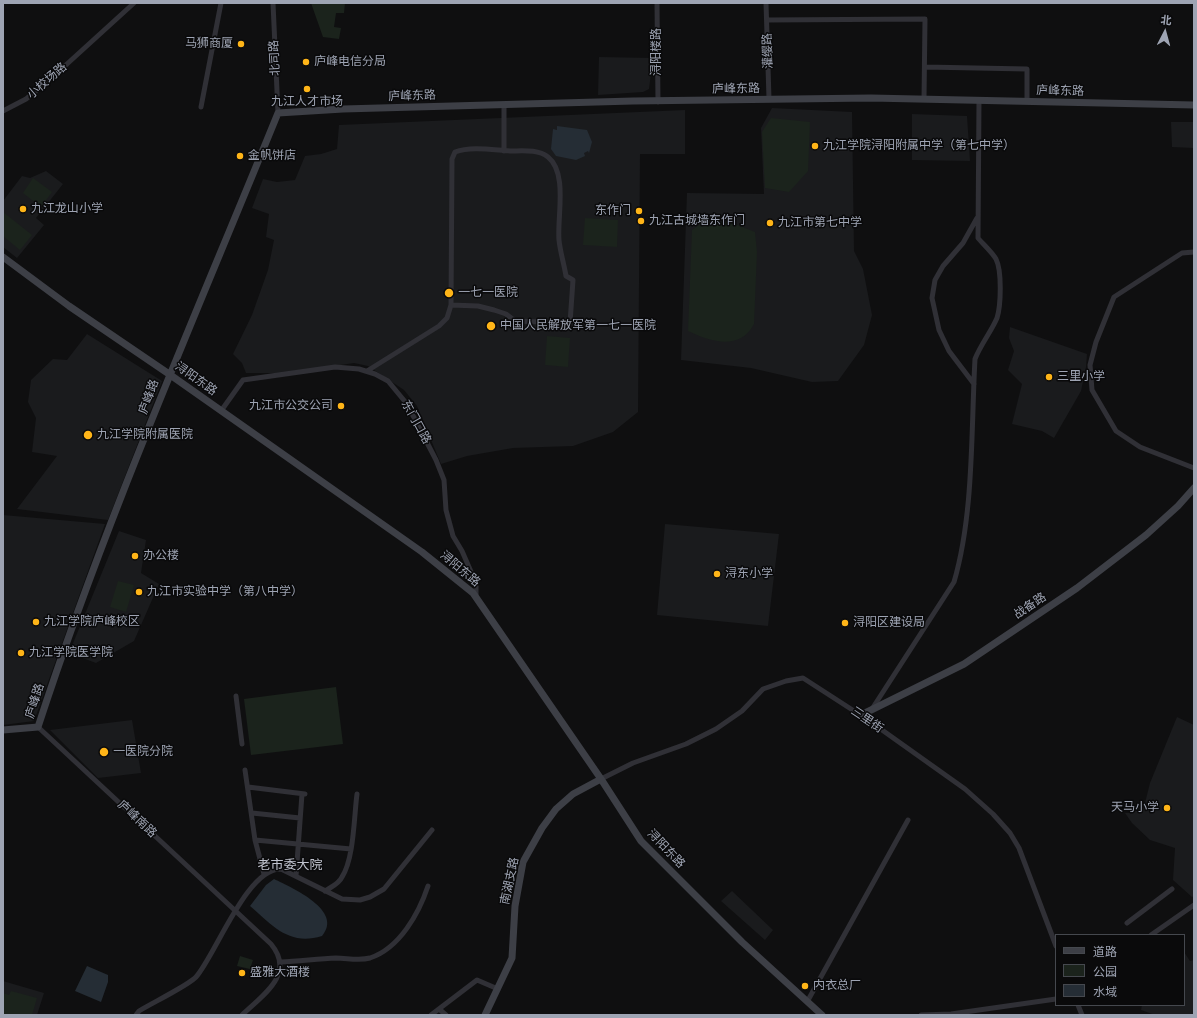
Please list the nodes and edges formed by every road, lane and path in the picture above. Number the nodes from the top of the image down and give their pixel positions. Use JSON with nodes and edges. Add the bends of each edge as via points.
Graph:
{"nodes":[{"id":1,"x":134,"y":3,"type":"edge"},
{"id":2,"x":221,"y":3,"type":"edge"},
{"id":3,"x":269,"y":3,"type":"edge"},
{"id":4,"x":273,"y":3,"type":"edge"},
{"id":5,"x":657,"y":3,"type":"edge"},
{"id":6,"x":766,"y":3,"type":"edge"},
{"id":7,"x":767,"y":20,"type":"junction"},
{"id":8,"x":924,"y":67,"type":"junction"},
{"id":9,"x":769,"y":99,"type":"junction"},
{"id":10,"x":924,"y":99,"type":"junction"},
{"id":11,"x":979,"y":100,"type":"junction"},
{"id":12,"x":1027,"y":101,"type":"junction"},
{"id":13,"x":658,"y":102,"type":"junction"},
{"id":14,"x":504,"y":105,"type":"junction"},
{"id":15,"x":1194,"y":105,"type":"edge"},
{"id":16,"x":201,"y":107,"type":"dead end"},
{"id":17,"x":3,"y":111,"type":"edge"},
{"id":18,"x":278,"y":113,"type":"junction"},
{"id":19,"x":504,"y":151,"type":"junction"},
{"id":20,"x":977,"y":217,"type":"junction"},
{"id":21,"x":1194,"y":252,"type":"edge"},
{"id":22,"x":3,"y":257,"type":"edge"},
{"id":23,"x":451,"y":305,"type":"junction"},
{"id":24,"x":367,"y":371,"type":"junction"},
{"id":25,"x":170,"y":374,"type":"junction"},
{"id":26,"x":974,"y":384,"type":"junction"},
{"id":27,"x":221,"y":411,"type":"junction"},
{"id":28,"x":1194,"y":468,"type":"edge"},
{"id":29,"x":1194,"y":488,"type":"edge"},
{"id":30,"x":476,"y":597,"type":"junction"},
{"id":31,"x":236,"y":696,"type":"dead end"},
{"id":32,"x":872,"y":710,"type":"junction"},
{"id":33,"x":861,"y":715,"type":"junction"},
{"id":34,"x":38,"y":727,"type":"junction"},
{"id":35,"x":3,"y":730,"type":"edge"},
{"id":36,"x":242,"y":744,"type":"dead end"},
{"id":37,"x":245,"y":770,"type":"dead end"},
{"id":38,"x":601,"y":779,"type":"junction"},
{"id":39,"x":248,"y":787,"type":"junction"},
{"id":40,"x":356,"y":794,"type":"dead end"},
{"id":41,"x":252,"y":813,"type":"junction"},
{"id":42,"x":300,"y":818,"type":"junction"},
{"id":43,"x":908,"y":820,"type":"dead end"},
{"id":44,"x":432,"y":830,"type":"dead end"},
{"id":45,"x":255,"y":840,"type":"junction"},
{"id":46,"x":298,"y":844,"type":"junction"},
{"id":47,"x":351,"y":849,"type":"junction"},
{"id":48,"x":264,"y":874,"type":"junction"},
{"id":49,"x":296,"y":876,"type":"junction"},
{"id":50,"x":428,"y":886,"type":"dead end"},
{"id":51,"x":1172,"y":889,"type":"dead end"},
{"id":52,"x":325,"y":891,"type":"junction"},
{"id":53,"x":1194,"y":905,"type":"edge"},
{"id":54,"x":235,"y":910,"type":"junction"},
{"id":55,"x":1127,"y":923,"type":"dead end"},
{"id":56,"x":1151,"y":934,"type":"edge"},
{"id":57,"x":1055,"y":943,"type":"edge"},
{"id":58,"x":281,"y":962,"type":"junction"},
{"id":59,"x":498,"y":989,"type":"junction"},
{"id":60,"x":1055,"y":999,"type":"edge"},
{"id":61,"x":807,"y":1002,"type":"junction"},
{"id":62,"x":439,"y":1009,"type":"junction"},
{"id":63,"x":136,"y":1015,"type":"edge"},
{"id":64,"x":242,"y":1015,"type":"edge"},
{"id":65,"x":431,"y":1015,"type":"edge"},
{"id":66,"x":446,"y":1015,"type":"edge"},
{"id":67,"x":485,"y":1015,"type":"edge"},
{"id":68,"x":822,"y":1015,"type":"edge"},
{"id":69,"x":921,"y":1015,"type":"edge"}],
"edges":[{"from":1,"to":17,"type":"street","name":"小校场路","via":[[26,99]]},
{"from":2,"to":16,"type":"street"},
{"from":3,"to":4,"type":"street"},
{"from":4,"to":18,"type":"street","name":"北司路"},
{"from":5,"to":13,"type":"street","name":"浔阳楼路"},
{"from":6,"to":7,"type":"street","name":"灌缨路"},
{"from":7,"to":8,"type":"street","via":[[925,18]]},
{"from":7,"to":9,"type":"street","name":"灌缨路"},
{"from":8,"to":10,"type":"street"},
{"from":8,"to":12,"type":"street","via":[[1027,70]]},
{"from":9,"to":10,"type":"main road","name":"庐峰东路"},
{"from":9,"to":13,"type":"main road","name":"庐峰东路"},
{"from":10,"to":11,"type":"main road","name":"庐峰东路"},
{"from":11,"to":12,"type":"main road","name":"庐峰东路"},
{"from":11,"to":20,"type":"street"},
{"from":12,"to":15,"type":"main road","name":"庐峰东路"},
{"from":13,"to":14,"type":"main road","name":"庐峰东路"},
{"from":14,"to":18,"type":"main road","name":"庐峰东路"},
{"from":14,"to":19,"type":"street"},
{"from":18,"to":25,"type":"main road","name":"庐峰路"},
{"from":19,"to":23,"type":"street","via":[[462,150],[455,152],[452,159]]},
{"from":19,"to":23,"type":"street","via":[[537,152],[544,155],[550,158],[560,176],[559,240],[566,276],[573,280],[570,324],[515,321],[506,314],[494,310],[478,306]]},
{"from":20,"to":26,"type":"street","via":[[978,238],[996,259],[1000,291],[997,317],[980,345],[975,359]]},
{"from":20,"to":26,"type":"street","via":[[963,243],[935,280],[932,298],[938,330],[949,351]]},
{"from":21,"to":28,"type":"street","via":[[1182,253],[1114,297],[1090,365],[1092,390],[1116,431],[1140,447]]},
{"from":22,"to":25,"type":"main road","name":"浔阳东路","via":[[69,306]]},
{"from":23,"to":24,"type":"street","via":[[447,318],[438,326]]},
{"from":24,"to":27,"type":"street","name":"东门口路","via":[[335,367],[244,380]]},
{"from":24,"to":30,"type":"street","name":"东门口路","via":[[388,381],[399,392],[436,460],[444,480],[446,510],[453,536],[472,574],[476,585]]},
{"from":25,"to":27,"type":"main road","name":"浔阳东路"},
{"from":25,"to":34,"type":"main road","name":"庐峰路","via":[[66,642]]},
{"from":26,"to":32,"type":"street","via":[[969,492],[954,582]]},
{"from":27,"to":30,"type":"main road","name":"浔阳东路","via":[[422,552]]},
{"from":29,"to":32,"type":"main road","name":"战备路","via":[[1146,535],[1077,588],[964,664]]},
{"from":30,"to":38,"type":"main road","name":"浔阳东路"},
{"from":31,"to":36,"type":"street"},
{"from":32,"to":33,"type":"main road","name":"战备路"},
{"from":33,"to":38,"type":"street","name":"三里街","via":[[803,678],[786,680],[763,689],[742,711],[716,729]]},
{"from":33,"to":57,"type":"street","name":"三里街","via":[[965,789],[1010,833],[1019,848]]},
{"from":34,"to":35,"type":"main road","name":"庐峰路"},
{"from":34,"to":54,"type":"street","name":"庐峰南路"},
{"from":37,"to":39,"type":"street"},
{"from":38,"to":59,"type":"main road","name":"南湖支路","via":[[573,794],[556,809],[523,862],[515,906],[512,958]]},
{"from":38,"to":61,"type":"main road","name":"浔阳东路","via":[[641,841],[742,942]]},
{"from":39,"to":41,"type":"street"},
{"from":39,"to":42,"type":"street","via":[[304,794]]},
{"from":40,"to":47,"type":"street"},
{"from":41,"to":42,"type":"street"},
{"from":41,"to":45,"type":"street"},
{"from":42,"to":46,"type":"street"},
{"from":43,"to":61,"type":"street"},
{"from":44,"to":52,"type":"street","via":[[378,894],[352,900],[342,899]]},
{"from":45,"to":46,"type":"street"},
{"from":45,"to":48,"type":"street"},
{"from":46,"to":47,"type":"street"},
{"from":46,"to":49,"type":"street"},
{"from":47,"to":52,"type":"street","via":[[342,879]]},
{"from":48,"to":49,"type":"street","via":[[281,869]]},
{"from":48,"to":54,"type":"street"},
{"from":49,"to":52,"type":"street"},
{"from":50,"to":58,"type":"street","via":[[421,906],[410,925],[380,953],[360,959]]},
{"from":51,"to":55,"type":"street"},
{"from":53,"to":56,"type":"street"},
{"from":54,"to":58,"type":"street","name":"庐峰南路","via":[[279,953]]},
{"from":54,"to":63,"type":"street","via":[[196,978]]},
{"from":58,"to":64,"type":"street","via":[[274,985]]},
{"from":59,"to":62,"type":"street","via":[[477,980]]},
{"from":59,"to":67,"type":"main road","name":"南湖支路"},
{"from":60,"to":69,"type":"street","via":[[951,1014]]},
{"from":61,"to":68,"type":"main road","name":"浔阳东路"},
{"from":62,"to":65,"type":"street"},
{"from":62,"to":66,"type":"street"}]}
